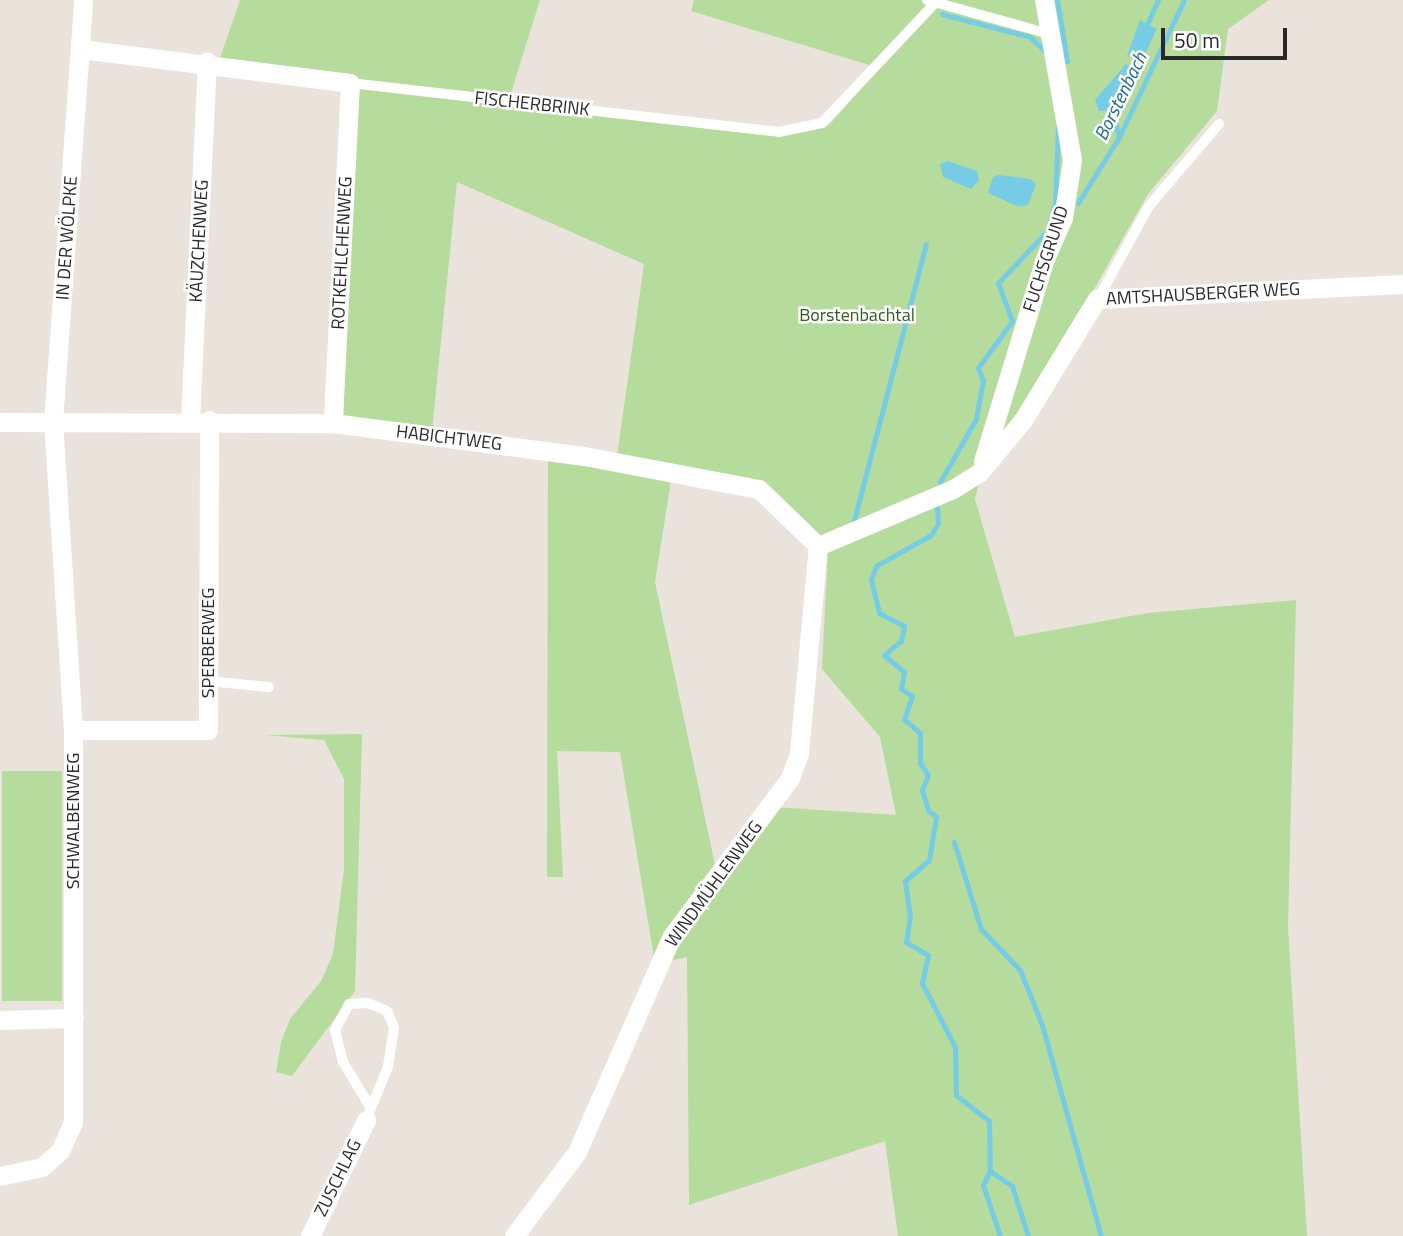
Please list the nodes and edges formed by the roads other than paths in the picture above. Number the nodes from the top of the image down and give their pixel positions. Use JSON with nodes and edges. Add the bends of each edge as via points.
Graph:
{"nodes":[{"id":1,"x":83,"y":0,"type":"edge"},
{"id":2,"x":1044,"y":0,"type":"edge"},
{"id":3,"x":931,"y":2,"type":"edge"},
{"id":4,"x":1051,"y":34,"type":"junction"},
{"id":5,"x":80,"y":49,"type":"junction"},
{"id":6,"x":207,"y":61,"type":"junction"},
{"id":7,"x":350,"y":83,"type":"junction"},
{"id":8,"x":1219,"y":124,"type":"dead end"},
{"id":9,"x":1403,"y":284,"type":"edge"},
{"id":10,"x":1097,"y":299,"type":"junction"},
{"id":11,"x":199,"y":420,"type":"junction"},
{"id":12,"x":0,"y":422,"type":"edge"},
{"id":13,"x":54,"y":422,"type":"junction"},
{"id":14,"x":333,"y":423,"type":"junction"},
{"id":15,"x":980,"y":472,"type":"junction"},
{"id":16,"x":818,"y":546,"type":"junction"},
{"id":17,"x":208,"y":681,"type":"junction"},
{"id":18,"x":269,"y":687,"type":"dead end"},
{"id":19,"x":73,"y":730,"type":"junction"},
{"id":20,"x":74,"y":1018,"type":"junction"},
{"id":21,"x":0,"y":1020,"type":"edge"},
{"id":22,"x":369,"y":1114,"type":"junction"},
{"id":23,"x":0,"y":1176,"type":"edge"},
{"id":24,"x":310,"y":1236,"type":"edge"},
{"id":25,"x":514,"y":1236,"type":"edge"}],
"edges":[{"from":1,"to":5,"type":"street","name":"IN DER WÖLPKE"},
{"from":2,"to":4,"type":"street","name":"FUCHSGRUND"},
{"from":3,"to":4,"type":"lane"},
{"from":3,"to":7,"type":"lane","name":"FISCHERBRINK","via":[[822,124],[779,132]]},
{"from":4,"to":15,"type":"street","name":"FUCHSGRUND","via":[[1072,160],[1063,218],[1044,261]]},
{"from":5,"to":6,"type":"street","name":"FISCHERBRINK"},
{"from":5,"to":13,"type":"street","name":"IN DER WÖLPKE"},
{"from":6,"to":7,"type":"street","name":"FISCHERBRINK"},
{"from":6,"to":11,"type":"street","name":"KÄUZCHENWEG"},
{"from":7,"to":14,"type":"street","name":"ROTKEHLCHENWEG"},
{"from":8,"to":10,"type":"lane","via":[[1149,206]]},
{"from":9,"to":10,"type":"street","name":"AMTSHAUSBERGER WEG"},
{"from":10,"to":15,"type":"street","name":"AMTSHAUSBERGER WEG","via":[[1023,420]]},
{"from":11,"to":13,"type":"street","name":"HABICHTWEG"},
{"from":11,"to":14,"type":"street","name":"HABICHTWEG"},
{"from":11,"to":17,"type":"street","name":"SPERBERWEG"},
{"from":12,"to":13,"type":"street"},
{"from":13,"to":19,"type":"street","name":"SCHWALBENWEG"},
{"from":14,"to":16,"type":"street","name":"HABICHTWEG","via":[[584,456],[759,489]]},
{"from":15,"to":16,"type":"street","name":"AMTSHAUSBERGER WEG","via":[[953,489]]},
{"from":16,"to":25,"type":"street","name":"WINDMÜHLENWEG","via":[[799,753],[790,778],[672,936],[577,1152]]},
{"from":17,"to":18,"type":"lane"},
{"from":17,"to":19,"type":"street","name":"SPERBERWEG","via":[[208,730]]},
{"from":19,"to":20,"type":"street","name":"SCHWALBENWEG"},
{"from":20,"to":21,"type":"street"},
{"from":20,"to":23,"type":"street","name":"SCHWALBENWEG","via":[[72,1122],[60,1151],[42,1167]]},
{"from":22,"to":22,"type":"lane","via":[[388,1067],[394,1027],[387,1011],[368,1003],[349,1004],[335,1030],[343,1062]]},
{"from":22,"to":24,"type":"street","name":"ZUSCHLAG"}]}
